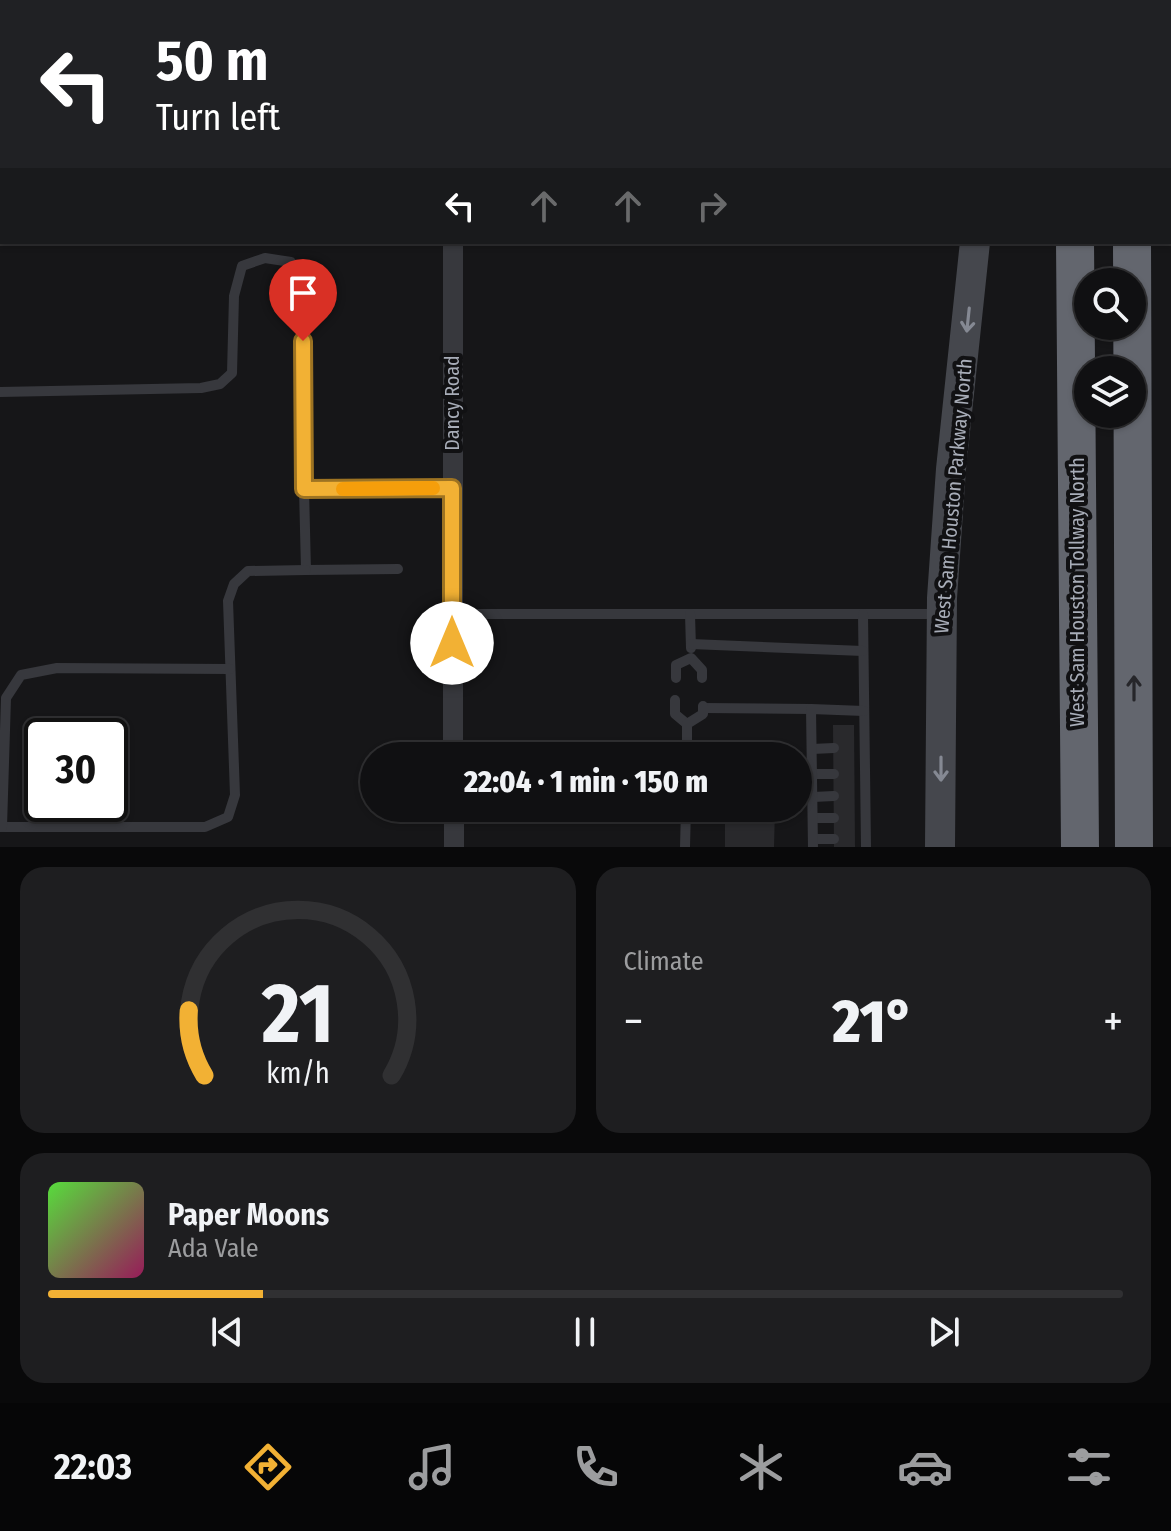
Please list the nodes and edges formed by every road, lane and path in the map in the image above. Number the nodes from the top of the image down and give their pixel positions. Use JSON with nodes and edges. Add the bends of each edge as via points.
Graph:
{"nodes":[{"id":1,"x":453,"y":244,"type":"edge"},
{"id":2,"x":975,"y":244,"type":"edge"},
{"id":3,"x":1052,"y":244,"type":"edge"},
{"id":4,"x":1132,"y":244,"type":"edge"},
{"id":5,"x":1075,"y":259,"type":"edge"},
{"id":6,"x":0,"y":392,"type":"edge"},
{"id":7,"x":452,"y":488,"type":"junction"},
{"id":8,"x":304,"y":489,"type":"junction"},
{"id":9,"x":398,"y":569,"type":"dead end"},
{"id":10,"x":306,"y":570,"type":"junction"},
{"id":11,"x":452,"y":614,"type":"junction"},
{"id":12,"x":690,"y":614,"type":"junction"},
{"id":13,"x":863,"y":614,"type":"junction"},
{"id":14,"x":941,"y":614,"type":"junction"},
{"id":15,"x":691,"y":644,"type":"junction"},
{"id":16,"x":863,"y":651,"type":"junction"},
{"id":17,"x":691,"y":658,"type":"junction"},
{"id":18,"x":230,"y":669,"type":"junction"},
{"id":19,"x":676,"y":678,"type":"dead end"},
{"id":20,"x":702,"y":678,"type":"dead end"},
{"id":21,"x":675,"y":700,"type":"dead end"},
{"id":22,"x":811,"y":709,"type":"junction"},
{"id":23,"x":864,"y":711,"type":"junction"},
{"id":24,"x":687,"y":724,"type":"junction"},
{"id":25,"x":453,"y":742,"type":"edge"},
{"id":26,"x":687,"y":742,"type":"edge"},
{"id":27,"x":812,"y":742,"type":"edge"},
{"id":28,"x":834,"y":748,"type":"dead end"},
{"id":29,"x":812,"y":749,"type":"edge"},
{"id":30,"x":2,"y":765,"type":"edge"},
{"id":31,"x":812,"y":774,"type":"joint"},
{"id":32,"x":834,"y":774,"type":"dead end"},
{"id":33,"x":834,"y":796,"type":"dead end"},
{"id":34,"x":813,"y":797,"type":"junction"},
{"id":35,"x":813,"y":818,"type":"junction"},
{"id":36,"x":834,"y":818,"type":"dead end"},
{"id":37,"x":454,"y":822,"type":"edge"},
{"id":38,"x":686,"y":822,"type":"edge"},
{"id":39,"x":1,"y":827,"type":"edge"},
{"id":40,"x":834,"y":839,"type":"dead end"},
{"id":41,"x":1134,"y":840,"type":"edge"},
{"id":42,"x":863,"y":842,"type":"edge"},
{"id":43,"x":813,"y":843,"type":"edge"},
{"id":44,"x":454,"y":847,"type":"edge"},
{"id":45,"x":685,"y":847,"type":"edge"},
{"id":46,"x":940,"y":847,"type":"edge"},
{"id":47,"x":1080,"y":847,"type":"edge"}],
"edges":[{"from":1,"to":7,"type":"street","name":"Dancy Road"},
{"from":2,"to":14,"type":"main road","name":"West Sam Houston Parkway North","one_way":true},
{"from":3,"to":5,"type":"highway"},
{"from":41,"to":4,"type":"highway","one_way":true},
{"from":5,"to":47,"type":"highway","name":"West Sam Houston Tollway North"},
{"from":6,"to":8,"type":"lane","via":[[220,384],[232,373],[234,296],[242,266],[265,258],[291,262],[302,281]]},
{"from":7,"to":8,"type":"lane"},
{"from":7,"to":11,"type":"street","name":"Dancy Road"},
{"from":8,"to":10,"type":"lane"},
{"from":9,"to":10,"type":"lane"},
{"from":10,"to":18,"type":"lane","via":[[248,571],[234,584],[228,601]]},
{"from":11,"to":12,"type":"lane"},
{"from":11,"to":25,"type":"street","name":"Dancy Road"},
{"from":12,"to":13,"type":"lane"},
{"from":12,"to":15,"type":"lane"},
{"from":13,"to":14,"type":"lane"},
{"from":13,"to":16,"type":"lane"},
{"from":14,"to":46,"type":"main road","name":"West Sam Houston Parkway North","one_way":true},
{"from":15,"to":16,"type":"lane"},
{"from":15,"to":17,"type":"lane"},
{"from":16,"to":23,"type":"lane"},
{"from":17,"to":19,"type":"lane","via":[[676,665]]},
{"from":17,"to":20,"type":"lane"},
{"from":18,"to":30,"type":"lane","via":[[57,668],[21,675],[6,698]]},
{"from":18,"to":39,"type":"lane","via":[[235,795],[228,817],[205,827]]},
{"from":21,"to":24,"type":"lane","via":[[675,714]]},
{"from":22,"to":23,"type":"lane"},
{"from":22,"to":24,"type":"lane","via":[[703,705],[703,714]]},
{"from":22,"to":27,"type":"lane"},
{"from":23,"to":42,"type":"lane"},
{"from":24,"to":26,"type":"lane"},
{"from":28,"to":29,"type":"lane"},
{"from":30,"to":39,"type":"lane"},
{"from":31,"to":32,"type":"lane"},
{"from":31,"to":34,"type":"lane"},
{"from":33,"to":34,"type":"lane"},
{"from":34,"to":35,"type":"lane"},
{"from":35,"to":36,"type":"lane"},
{"from":35,"to":43,"type":"lane"},
{"from":37,"to":44,"type":"street"},
{"from":38,"to":45,"type":"lane"},
{"from":40,"to":43,"type":"lane"}]}
